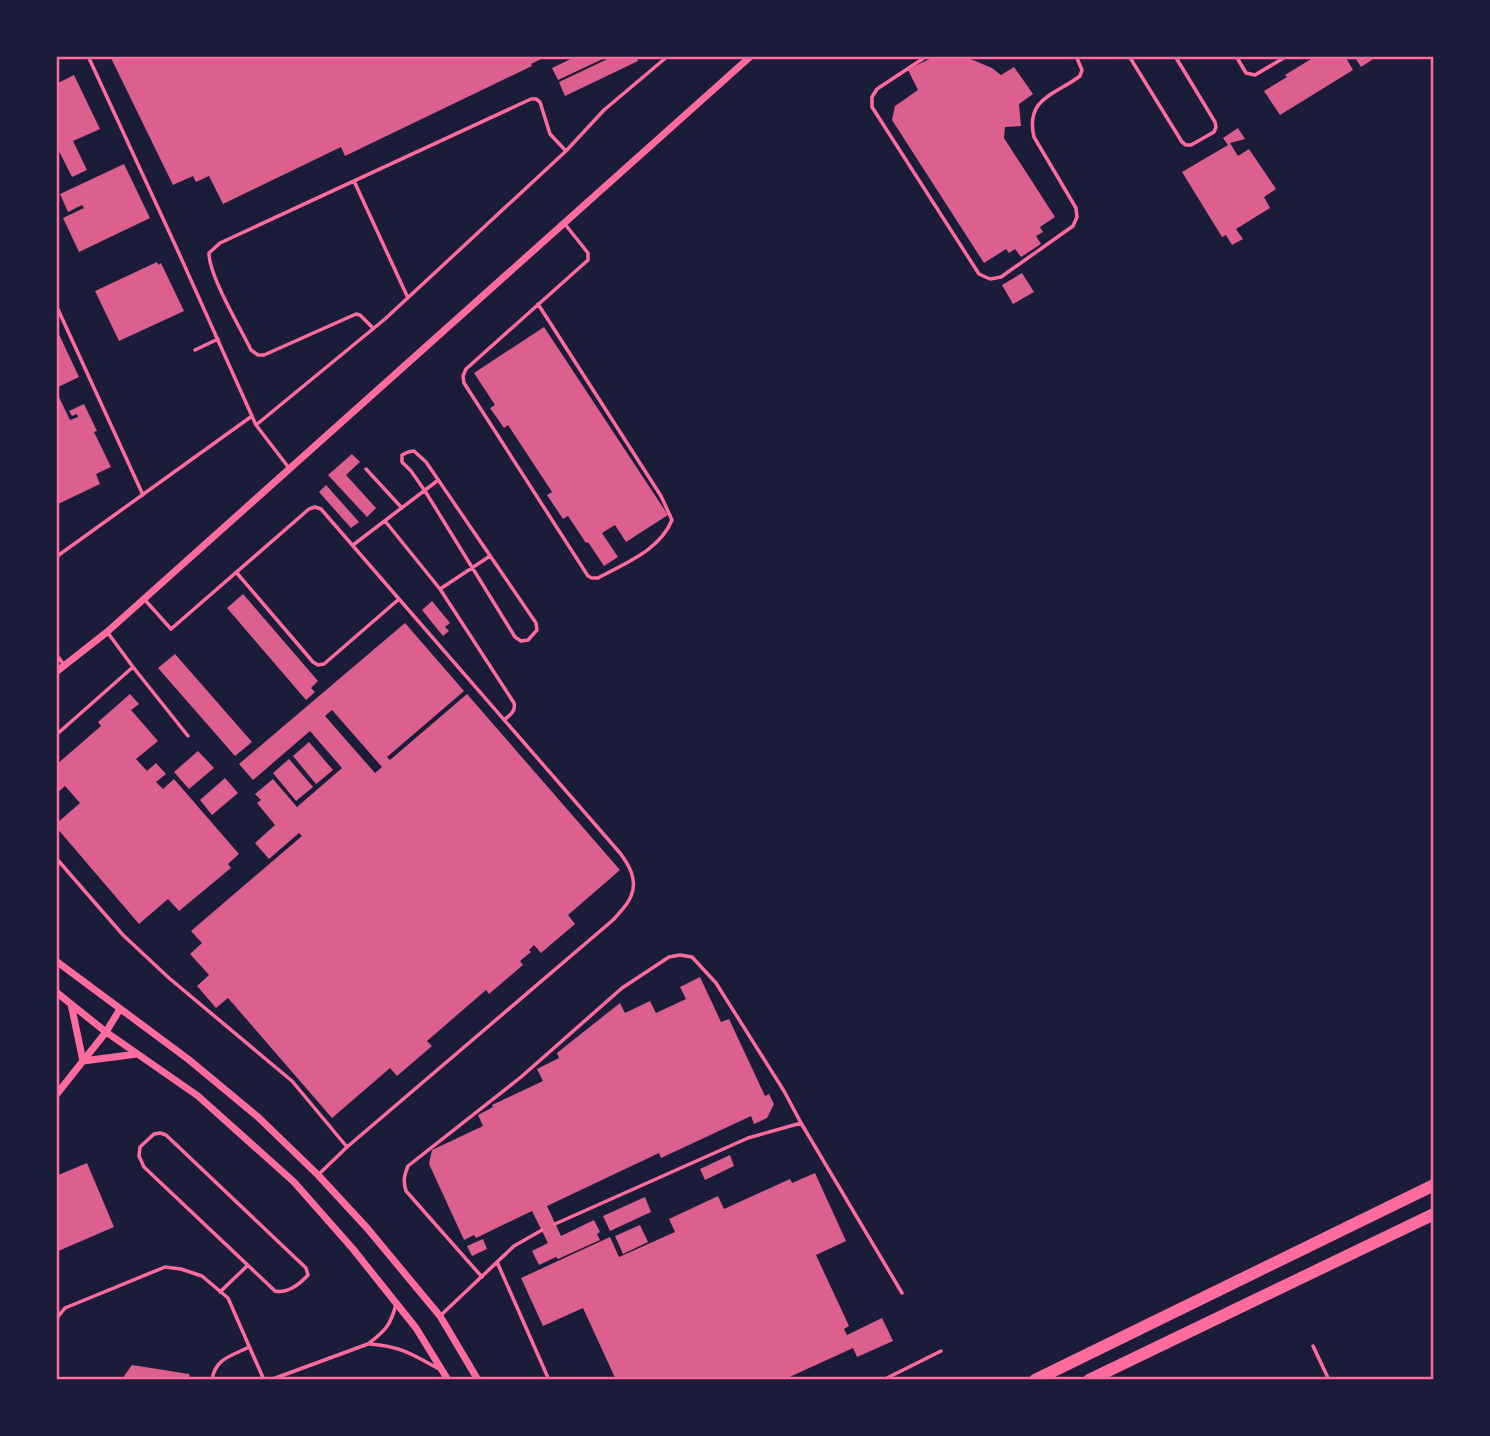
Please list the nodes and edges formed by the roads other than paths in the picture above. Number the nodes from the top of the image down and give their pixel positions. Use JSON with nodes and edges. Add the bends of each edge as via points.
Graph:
{"nodes":[{"id":1,"x":88,"y":56,"type":"edge"},
{"id":2,"x":668,"y":56,"type":"edge"},
{"id":3,"x":751,"y":56,"type":"edge"},
{"id":4,"x":928,"y":56,"type":"edge"},
{"id":5,"x":1076,"y":56,"type":"edge"},
{"id":6,"x":1129,"y":56,"type":"edge"},
{"id":7,"x":1175,"y":56,"type":"edge"},
{"id":8,"x":1236,"y":56,"type":"edge"},
{"id":9,"x":1287,"y":56,"type":"edge"},
{"id":10,"x":566,"y":151,"type":"junction"},
{"id":11,"x":354,"y":181,"type":"junction"},
{"id":12,"x":564,"y":223,"type":"junction"},
{"id":13,"x":408,"y":298,"type":"junction"},
{"id":14,"x":538,"y":304,"type":"junction"},
{"id":15,"x":56,"y":305,"type":"edge"},
{"id":16,"x":373,"y":328,"type":"junction"},
{"id":17,"x":218,"y":339,"type":"junction"},
{"id":18,"x":195,"y":350,"type":"dead end"},
{"id":19,"x":252,"y":416,"type":"junction"},
{"id":20,"x":256,"y":425,"type":"junction"},
{"id":21,"x":289,"y":469,"type":"junction"},
{"id":22,"x":366,"y":469,"type":"dead end"},
{"id":23,"x":438,"y":481,"type":"junction"},
{"id":24,"x":425,"y":491,"type":"junction"},
{"id":25,"x":143,"y":495,"type":"junction"},
{"id":26,"x":402,"y":509,"type":"junction"},
{"id":27,"x":385,"y":521,"type":"junction"},
{"id":28,"x":352,"y":545,"type":"junction"},
{"id":29,"x":490,"y":556,"type":"junction"},
{"id":30,"x":56,"y":557,"type":"edge"},
{"id":31,"x":472,"y":568,"type":"junction"},
{"id":32,"x":236,"y":572,"type":"junction"},
{"id":33,"x":440,"y":589,"type":"junction"},
{"id":34,"x":144,"y":599,"type":"junction"},
{"id":35,"x":399,"y":599,"type":"junction"},
{"id":36,"x":107,"y":632,"type":"junction"},
{"id":37,"x":56,"y":654,"type":"edge"},
{"id":38,"x":64,"y":665,"type":"junction"},
{"id":39,"x":133,"y":667,"type":"junction"},
{"id":40,"x":56,"y":672,"type":"edge"},
{"id":41,"x":504,"y":720,"type":"junction"},
{"id":42,"x":56,"y":735,"type":"edge"},
{"id":43,"x":188,"y":736,"type":"dead end"},
{"id":44,"x":56,"y":859,"type":"edge"},
{"id":45,"x":56,"y":961,"type":"edge"},
{"id":46,"x":56,"y":992,"type":"edge"},
{"id":47,"x":71,"y":1004,"type":"junction"},
{"id":48,"x":120,"y":1009,"type":"junction"},
{"id":49,"x":106,"y":1032,"type":"junction"},
{"id":50,"x":137,"y":1054,"type":"junction"},
{"id":51,"x":83,"y":1061,"type":"junction"},
{"id":52,"x":56,"y":1095,"type":"edge"},
{"id":53,"x":801,"y":1123,"type":"junction"},
{"id":54,"x":347,"y":1147,"type":"junction"},
{"id":55,"x":318,"y":1175,"type":"junction"},
{"id":56,"x":1434,"y":1185,"type":"edge"},
{"id":57,"x":1434,"y":1214,"type":"edge"},
{"id":58,"x":555,"y":1224,"type":"dead end"},
{"id":59,"x":542,"y":1230,"type":"dead end"},
{"id":60,"x":497,"y":1262,"type":"junction"},
{"id":61,"x":248,"y":1265,"type":"junction"},
{"id":62,"x":482,"y":1276,"type":"junction"},
{"id":63,"x":220,"y":1292,"type":"junction"},
{"id":64,"x":902,"y":1293,"type":"dead end"},
{"id":65,"x":397,"y":1304,"type":"junction"},
{"id":66,"x":440,"y":1316,"type":"junction"},
{"id":67,"x":56,"y":1319,"type":"edge"},
{"id":68,"x":368,"y":1344,"type":"junction"},
{"id":69,"x":1313,"y":1346,"type":"dead end"},
{"id":70,"x":249,"y":1347,"type":"junction"},
{"id":71,"x":941,"y":1351,"type":"dead end"},
{"id":72,"x":443,"y":1371,"type":"junction"},
{"id":73,"x":212,"y":1380,"type":"edge"},
{"id":74,"x":264,"y":1380,"type":"edge"},
{"id":75,"x":270,"y":1380,"type":"edge"},
{"id":76,"x":448,"y":1380,"type":"edge"},
{"id":77,"x":478,"y":1380,"type":"edge"},
{"id":78,"x":549,"y":1380,"type":"edge"},
{"id":79,"x":883,"y":1380,"type":"edge"},
{"id":80,"x":1035,"y":1380,"type":"edge"},
{"id":81,"x":1089,"y":1380,"type":"edge"},
{"id":82,"x":1329,"y":1380,"type":"edge"}],
"edges":[{"from":1,"to":17,"type":"lane"},
{"from":2,"to":10,"type":"lane","via":[[604,110]]},
{"from":3,"to":12,"type":"street"},
{"from":4,"to":5,"type":"lane","via":[[877,89],[872,107],[979,274],[990,279],[1073,226],[1077,217],[1032,127],[1038,103],[1080,76]]},
{"from":6,"to":7,"type":"lane","via":[[1182,142],[1191,145],[1216,127]]},
{"from":8,"to":9,"type":"lane","via":[[1246,73],[1255,75]]},
{"from":10,"to":11,"type":"lane","via":[[550,134],[540,102],[531,99]]},
{"from":10,"to":13,"type":"lane"},
{"from":11,"to":13,"type":"lane"},
{"from":11,"to":16,"type":"lane","via":[[220,243],[209,253],[209,262],[251,350],[258,355],[356,314]]},
{"from":12,"to":14,"type":"lane","via":[[588,253],[588,260]]},
{"from":12,"to":21,"type":"street"},
{"from":13,"to":16,"type":"lane"},
{"from":14,"to":14,"type":"lane","via":[[672,520],[651,547],[598,578],[588,576],[464,383],[466,369]]},
{"from":15,"to":25,"type":"lane"},
{"from":16,"to":20,"type":"lane"},
{"from":17,"to":18,"type":"lane"},
{"from":17,"to":19,"type":"lane"},
{"from":19,"to":20,"type":"lane"},
{"from":19,"to":25,"type":"lane"},
{"from":20,"to":21,"type":"lane"},
{"from":21,"to":34,"type":"street"},
{"from":22,"to":26,"type":"lane"},
{"from":23,"to":24,"type":"lane"},
{"from":23,"to":24,"type":"lane","via":[[414,451],[402,455],[402,462]]},
{"from":23,"to":29,"type":"lane"},
{"from":24,"to":26,"type":"lane"},
{"from":24,"to":31,"type":"lane"},
{"from":25,"to":30,"type":"lane"},
{"from":26,"to":27,"type":"lane"},
{"from":27,"to":28,"type":"lane"},
{"from":27,"to":33,"type":"lane"},
{"from":28,"to":32,"type":"lane","via":[[315,507]]},
{"from":28,"to":35,"type":"lane"},
{"from":29,"to":31,"type":"lane"},
{"from":29,"to":31,"type":"lane","via":[[536,623],[537,630],[528,639],[515,637]]},
{"from":31,"to":33,"type":"lane"},
{"from":32,"to":34,"type":"lane","via":[[170,629]]},
{"from":32,"to":35,"type":"lane","via":[[318,665]]},
{"from":33,"to":41,"type":"lane","via":[[514,703],[513,712]]},
{"from":34,"to":36,"type":"street"},
{"from":35,"to":41,"type":"lane"},
{"from":36,"to":38,"type":"street"},
{"from":36,"to":39,"type":"lane"},
{"from":37,"to":38,"type":"lane"},
{"from":38,"to":40,"type":"street"},
{"from":39,"to":42,"type":"lane"},
{"from":39,"to":43,"type":"lane"},
{"from":41,"to":54,"type":"lane","via":[[620,853],[634,882],[631,897],[613,920]]},
{"from":44,"to":54,"type":"lane","via":[[123,935],[292,1081]]},
{"from":45,"to":48,"type":"street"},
{"from":46,"to":47,"type":"street"},
{"from":47,"to":49,"type":"street"},
{"from":47,"to":51,"type":"street"},
{"from":48,"to":49,"type":"street"},
{"from":48,"to":55,"type":"street","via":[[258,1117]]},
{"from":49,"to":50,"type":"street"},
{"from":49,"to":51,"type":"street"},
{"from":50,"to":51,"type":"street"},
{"from":50,"to":65,"type":"street","via":[[198,1096],[294,1182]]},
{"from":51,"to":52,"type":"street"},
{"from":53,"to":58,"type":"lane","via":[[748,1138]]},
{"from":53,"to":62,"type":"lane","via":[[716,982],[692,957],[669,957],[622,988],[521,1077],[408,1166],[403,1182],[406,1191]]},
{"from":53,"to":64,"type":"lane"},
{"from":54,"to":55,"type":"lane"},
{"from":55,"to":66,"type":"street"},
{"from":56,"to":80,"type":"main road"},
{"from":57,"to":81,"type":"main road"},
{"from":59,"to":60,"type":"lane"},
{"from":60,"to":62,"type":"lane"},
{"from":60,"to":78,"type":"lane"},
{"from":61,"to":61,"type":"lane","via":[[144,1167],[140,1147],[154,1134],[166,1135],[306,1268],[308,1275],[280,1292]]},
{"from":61,"to":63,"type":"lane"},
{"from":62,"to":66,"type":"lane"},
{"from":63,"to":67,"type":"lane","via":[[202,1276],[165,1266],[65,1308]]},
{"from":63,"to":70,"type":"lane","via":[[228,1298]]},
{"from":65,"to":68,"type":"lane","via":[[390,1325]]},
{"from":65,"to":72,"type":"street"},
{"from":66,"to":77,"type":"street"},
{"from":68,"to":72,"type":"lane","via":[[402,1349]]},
{"from":68,"to":75,"type":"lane"},
{"from":69,"to":82,"type":"lane"},
{"from":70,"to":73,"type":"lane","via":[[218,1363]]},
{"from":70,"to":74,"type":"lane"},
{"from":71,"to":79,"type":"lane"},
{"from":72,"to":76,"type":"street"}]}
